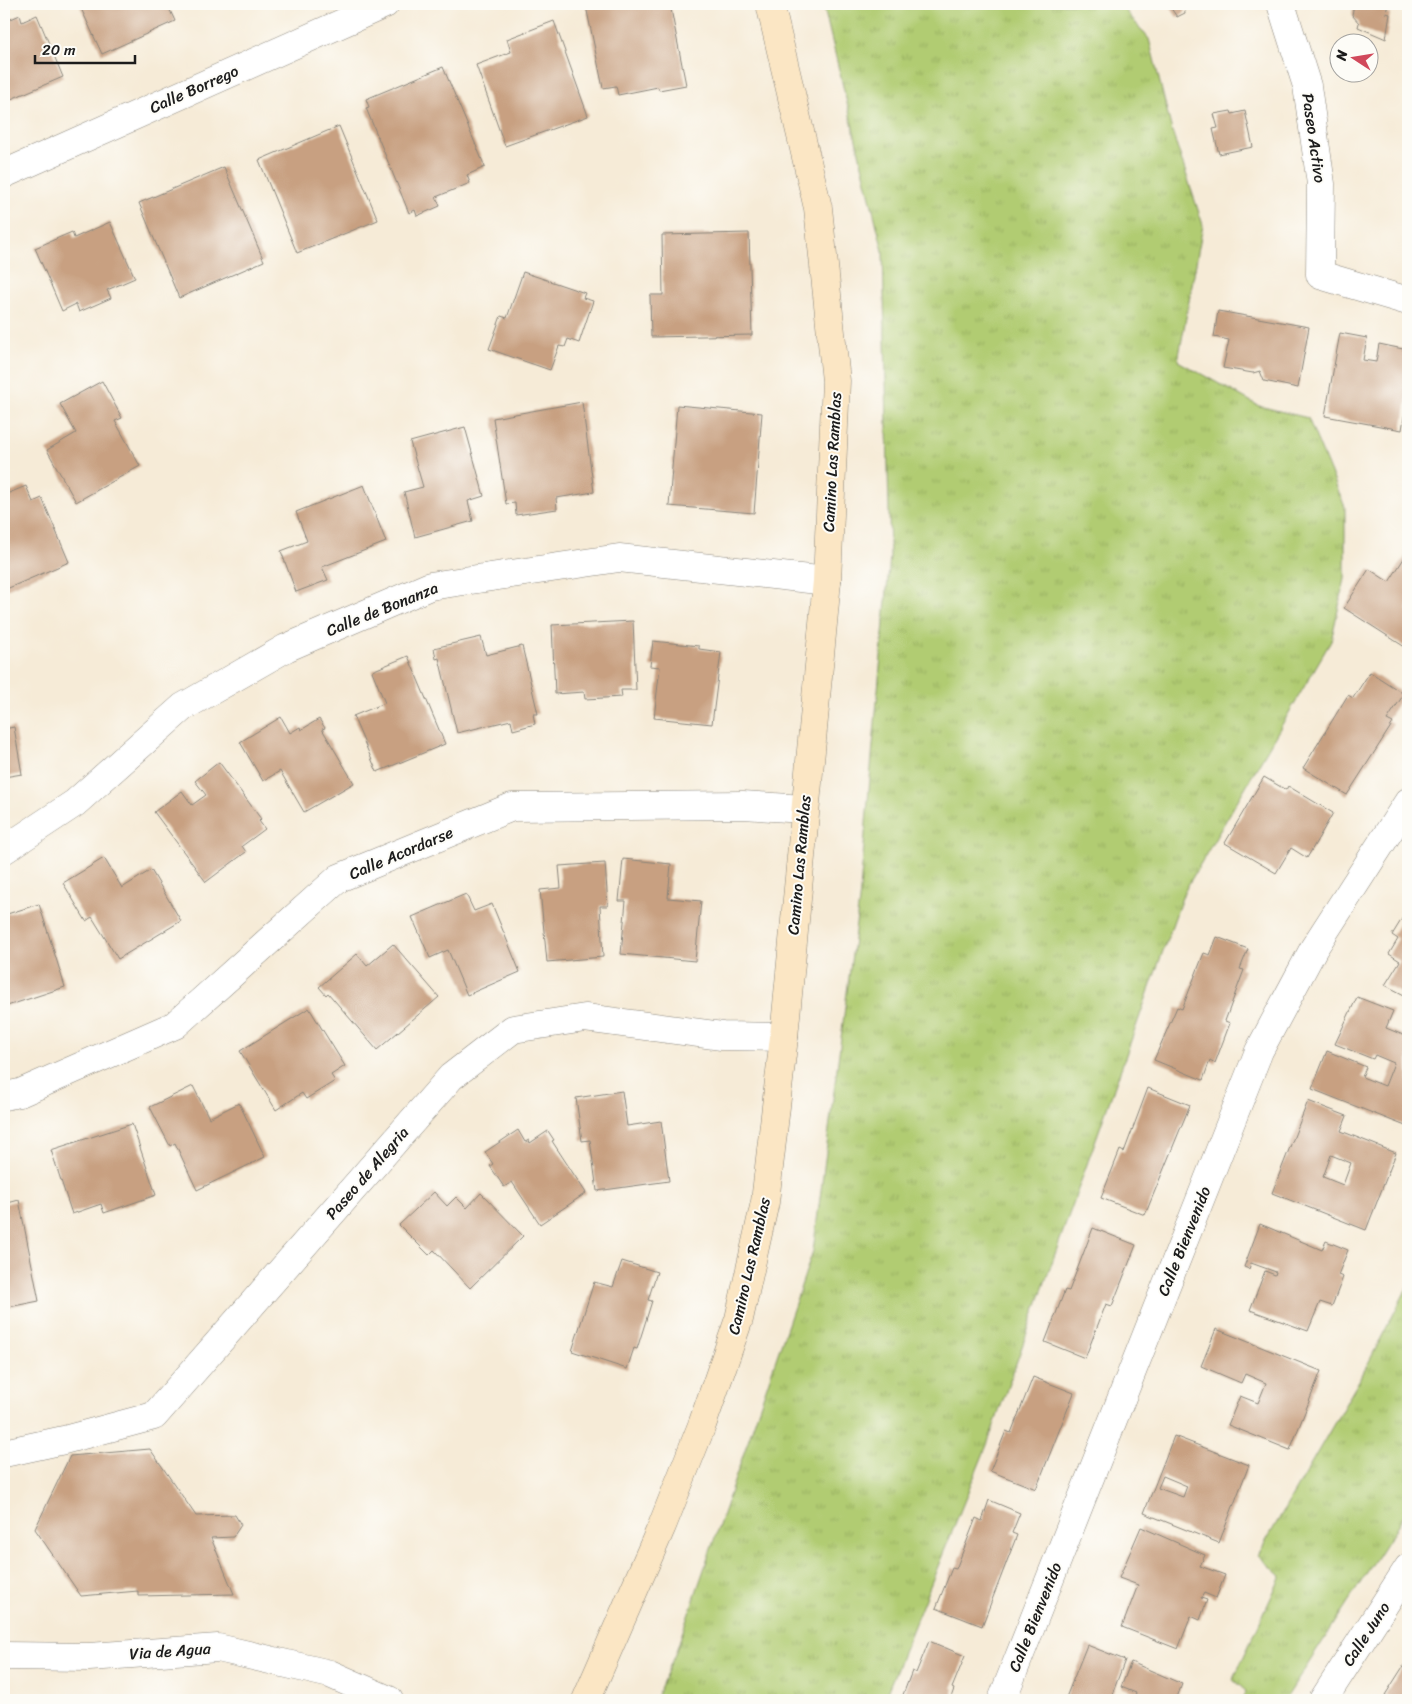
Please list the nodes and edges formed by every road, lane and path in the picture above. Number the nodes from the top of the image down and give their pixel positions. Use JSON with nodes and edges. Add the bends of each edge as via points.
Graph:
{"nodes":[{"id":1,"x":385,"y":4,"type":"edge"},
{"id":2,"x":770,"y":4,"type":"edge"},
{"id":3,"x":1281,"y":4,"type":"edge"},
{"id":4,"x":4,"y":174,"type":"edge"},
{"id":5,"x":1408,"y":301,"type":"edge"},
{"id":6,"x":826,"y":581,"type":"junction"},
{"id":7,"x":1408,"y":802,"type":"edge"},
{"id":8,"x":804,"y":809,"type":"junction"},
{"id":9,"x":4,"y":850,"type":"edge"},
{"id":10,"x":784,"y":1037,"type":"junction"},
{"id":11,"x":4,"y":1096,"type":"edge"},
{"id":12,"x":4,"y":1453,"type":"edge"},
{"id":13,"x":1408,"y":1568,"type":"edge"},
{"id":14,"x":4,"y":1656,"type":"edge"},
{"id":15,"x":389,"y":1700,"type":"edge"},
{"id":16,"x":586,"y":1700,"type":"edge"},
{"id":17,"x":1002,"y":1700,"type":"edge"},
{"id":18,"x":1323,"y":1700,"type":"edge"}],
"edges":[{"from":1,"to":4,"type":"street","name":"Calle Borrego"},
{"from":2,"to":6,"type":"main road","name":"Camino Las Ramblas","via":[[818,208],[836,381]]},
{"from":3,"to":5,"type":"street","name":"Paseo Activo","via":[[1307,86],[1321,184],[1320,275]]},
{"from":6,"to":8,"type":"main road","name":"Camino Las Ramblas"},
{"from":6,"to":9,"type":"street","name":"Calle de Bonanza","via":[[619,558],[430,586],[286,648],[183,707],[76,803]]},
{"from":7,"to":17,"type":"street","name":"Calle Bienvenido","via":[[1314,948],[1259,1051]]},
{"from":8,"to":10,"type":"main road","name":"Camino Las Ramblas"},
{"from":8,"to":11,"type":"street","name":"Calle Acordarse","via":[[743,805],[512,807],[340,878],[175,1026],[20,1094]]},
{"from":10,"to":12,"type":"street","name":"Paseo de Alegria","via":[[722,1036],[585,1018],[514,1029],[451,1077],[154,1416]]},
{"from":10,"to":16,"type":"main road","name":"Camino Las Ramblas","via":[[765,1202],[739,1319],[702,1426],[662,1526]]},
{"from":13,"to":18,"type":"street","name":"Calle Juno"},
{"from":14,"to":15,"type":"street","name":"Via de Agua","via":[[89,1656],[218,1648],[330,1674]]}]}
